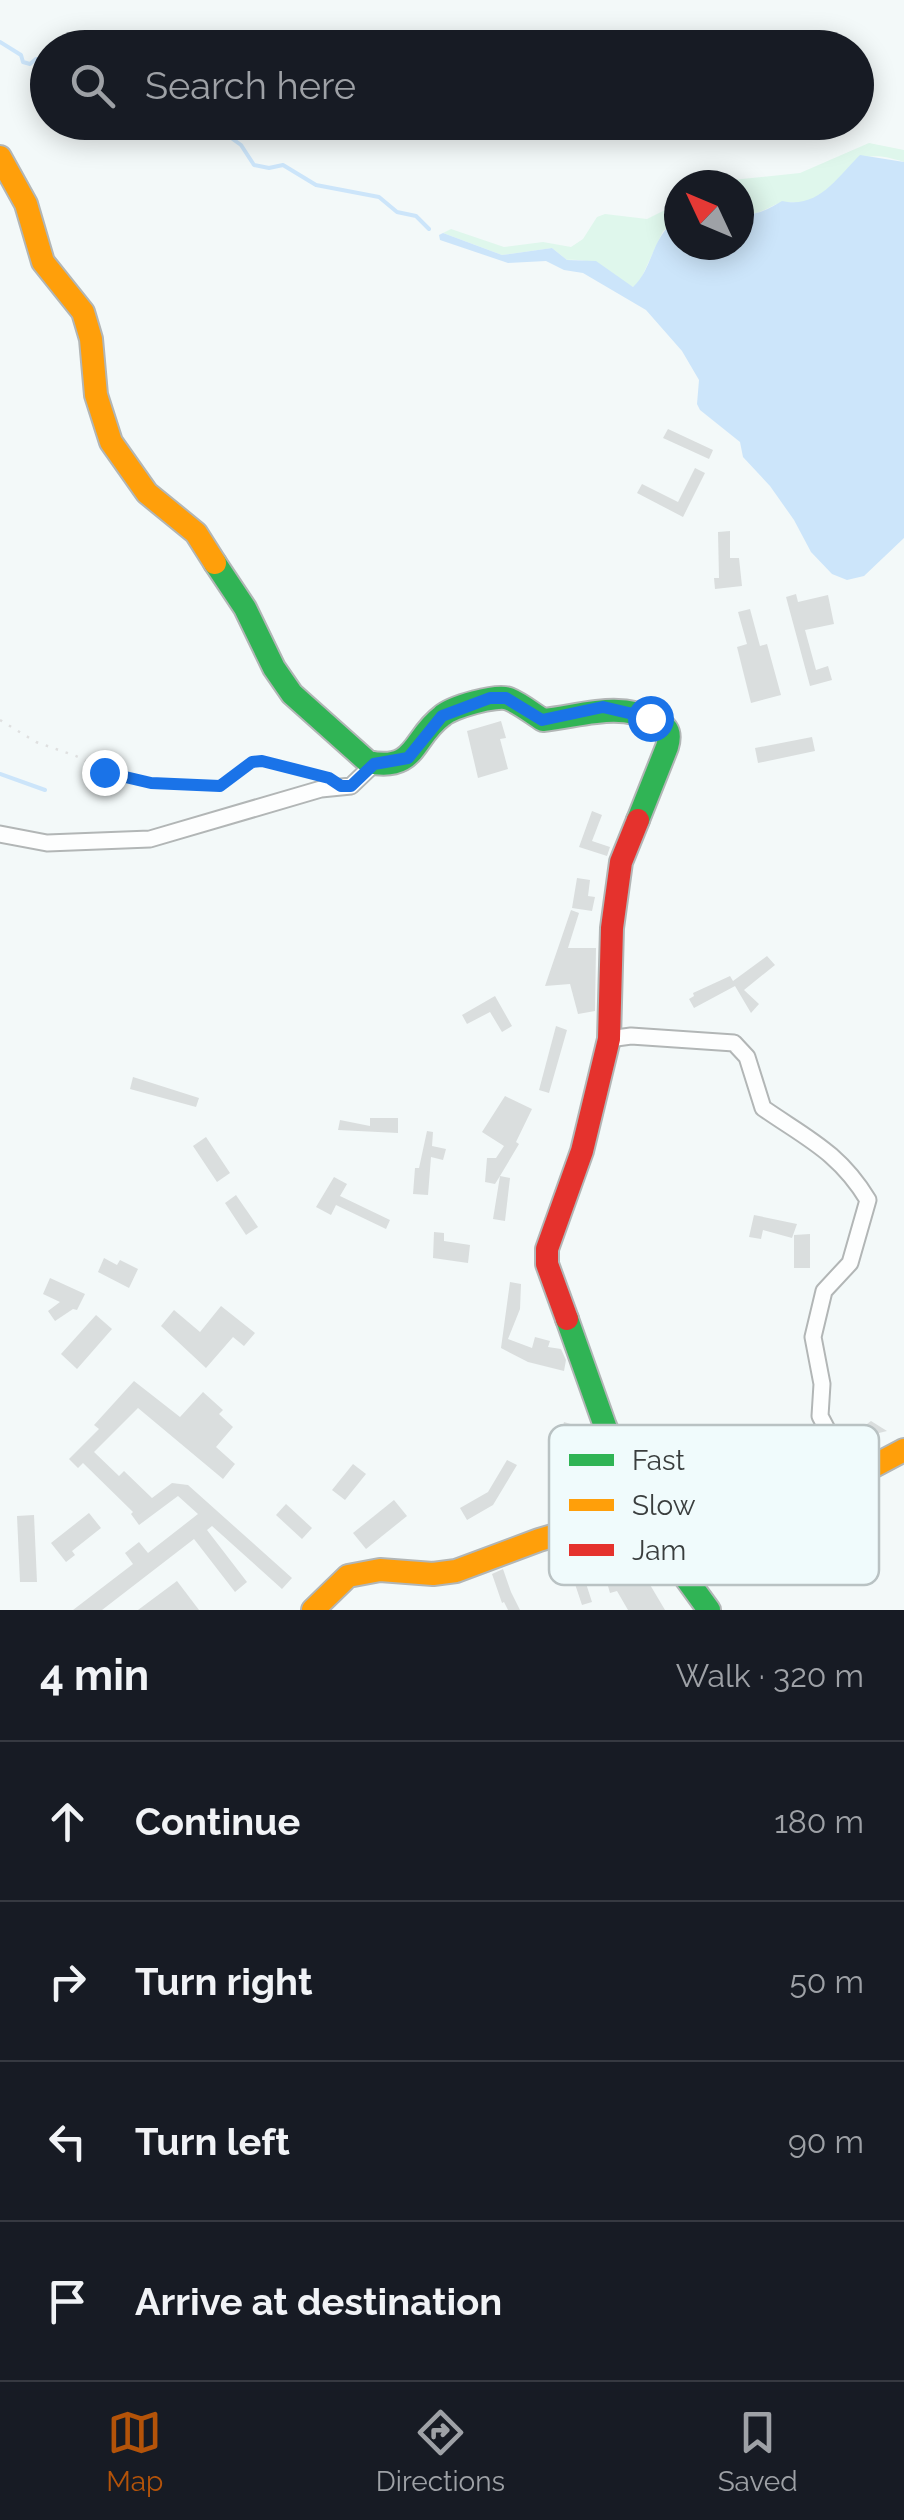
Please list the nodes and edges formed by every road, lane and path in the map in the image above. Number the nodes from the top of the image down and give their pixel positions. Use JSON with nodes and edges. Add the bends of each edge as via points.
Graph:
{"nodes":[{"id":1,"x":0,"y":158,"type":"edge"},
{"id":2,"x":0,"y":720,"type":"edge"},
{"id":3,"x":374,"y":764,"type":"junction"},
{"id":4,"x":341,"y":786,"type":"junction"},
{"id":5,"x":0,"y":834,"type":"edge"},
{"id":6,"x":609,"y":1038,"type":"junction"},
{"id":7,"x":605,"y":1425,"type":"edge"},
{"id":8,"x":825,"y":1425,"type":"edge"},
{"id":9,"x":904,"y":1450,"type":"edge"},
{"id":10,"x":879,"y":1463,"type":"edge"},
{"id":11,"x":549,"y":1537,"type":"edge"},
{"id":12,"x":691,"y":1585,"type":"edge"},
{"id":13,"x":323,"y":1605,"type":"edge"},
{"id":14,"x":709,"y":1610,"type":"edge"}],
"edges":[{"from":1,"to":3,"type":"street","via":[[26,204],[47,270],[83,312],[111,442],[147,493],[196,533],[292,694]]},
{"from":2,"to":4,"type":"path","via":[[104,772],[151,783],[220,786],[262,761]]},
{"from":3,"to":4,"type":"street","via":[[351,786]]},
{"from":3,"to":6,"type":"street","via":[[408,758],[442,716],[490,698],[506,698],[542,720],[603,707],[666,726],[670,736],[620,862]]},
{"from":4,"to":5,"type":"street","via":[[150,839],[47,842]]},
{"from":6,"to":7,"type":"street","via":[[582,1150],[547,1249]]},
{"from":6,"to":8,"type":"street","via":[[734,1043],[747,1058],[763,1108],[810,1137],[868,1200],[850,1263],[824,1291],[813,1337]]},
{"from":9,"to":10,"type":"street"},
{"from":11,"to":13,"type":"street","via":[[456,1571],[348,1576]]},
{"from":12,"to":14,"type":"street"}]}
